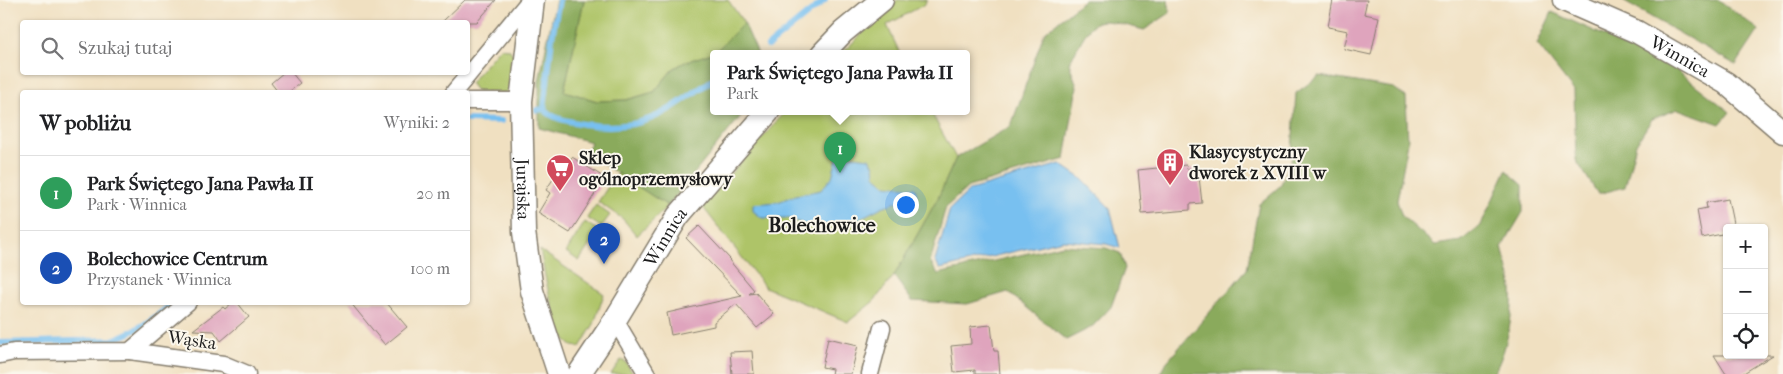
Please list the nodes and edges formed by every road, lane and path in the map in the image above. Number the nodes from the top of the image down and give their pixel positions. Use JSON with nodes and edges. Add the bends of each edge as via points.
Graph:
{"nodes":[{"id":1,"x":532,"y":0,"type":"edge"},
{"id":2,"x":882,"y":0,"type":"edge"},
{"id":3,"x":1564,"y":0,"type":"edge"},
{"id":4,"x":826,"y":50,"type":"edge"},
{"id":5,"x":470,"y":73,"type":"edge"},
{"id":6,"x":468,"y":75,"type":"edge"},
{"id":7,"x":456,"y":90,"type":"edge"},
{"id":8,"x":470,"y":101,"type":"edge"},
{"id":9,"x":522,"y":101,"type":"junction"},
{"id":10,"x":765,"y":115,"type":"edge"},
{"id":11,"x":1783,"y":132,"type":"edge"},
{"id":12,"x":184,"y":305,"type":"edge"},
{"id":13,"x":616,"y":320,"type":"junction"},
{"id":14,"x":882,"y":328,"type":"dead end"},
{"id":15,"x":130,"y":351,"type":"junction"},
{"id":16,"x":0,"y":355,"type":"edge"},
{"id":17,"x":246,"y":374,"type":"edge"},
{"id":18,"x":559,"y":374,"type":"edge"},
{"id":19,"x":579,"y":374,"type":"edge"},
{"id":20,"x":647,"y":374,"type":"edge"},
{"id":21,"x":870,"y":374,"type":"edge"}],
"edges":[{"from":1,"to":5,"type":"street"},
{"from":1,"to":9,"type":"street","name":"Jurajska"},
{"from":2,"to":4,"type":"street"},
{"from":3,"to":11,"type":"street","name":"Winnica","via":[[1637,32],[1726,83]]},
{"from":6,"to":7,"type":"street"},
{"from":8,"to":9,"type":"street"},
{"from":9,"to":18,"type":"street","name":"Jurajska","via":[[527,263],[537,309]]},
{"from":10,"to":13,"type":"street","name":"Winnica","via":[[678,216]]},
{"from":12,"to":15,"type":"street"},
{"from":13,"to":19,"type":"street","name":"Winnica"},
{"from":13,"to":20,"type":"street"},
{"from":14,"to":21,"type":"street"},
{"from":15,"to":16,"type":"street","name":"Wąska","via":[[14,352]]},
{"from":15,"to":17,"type":"street","name":"Wąska","via":[[223,364]]}]}
